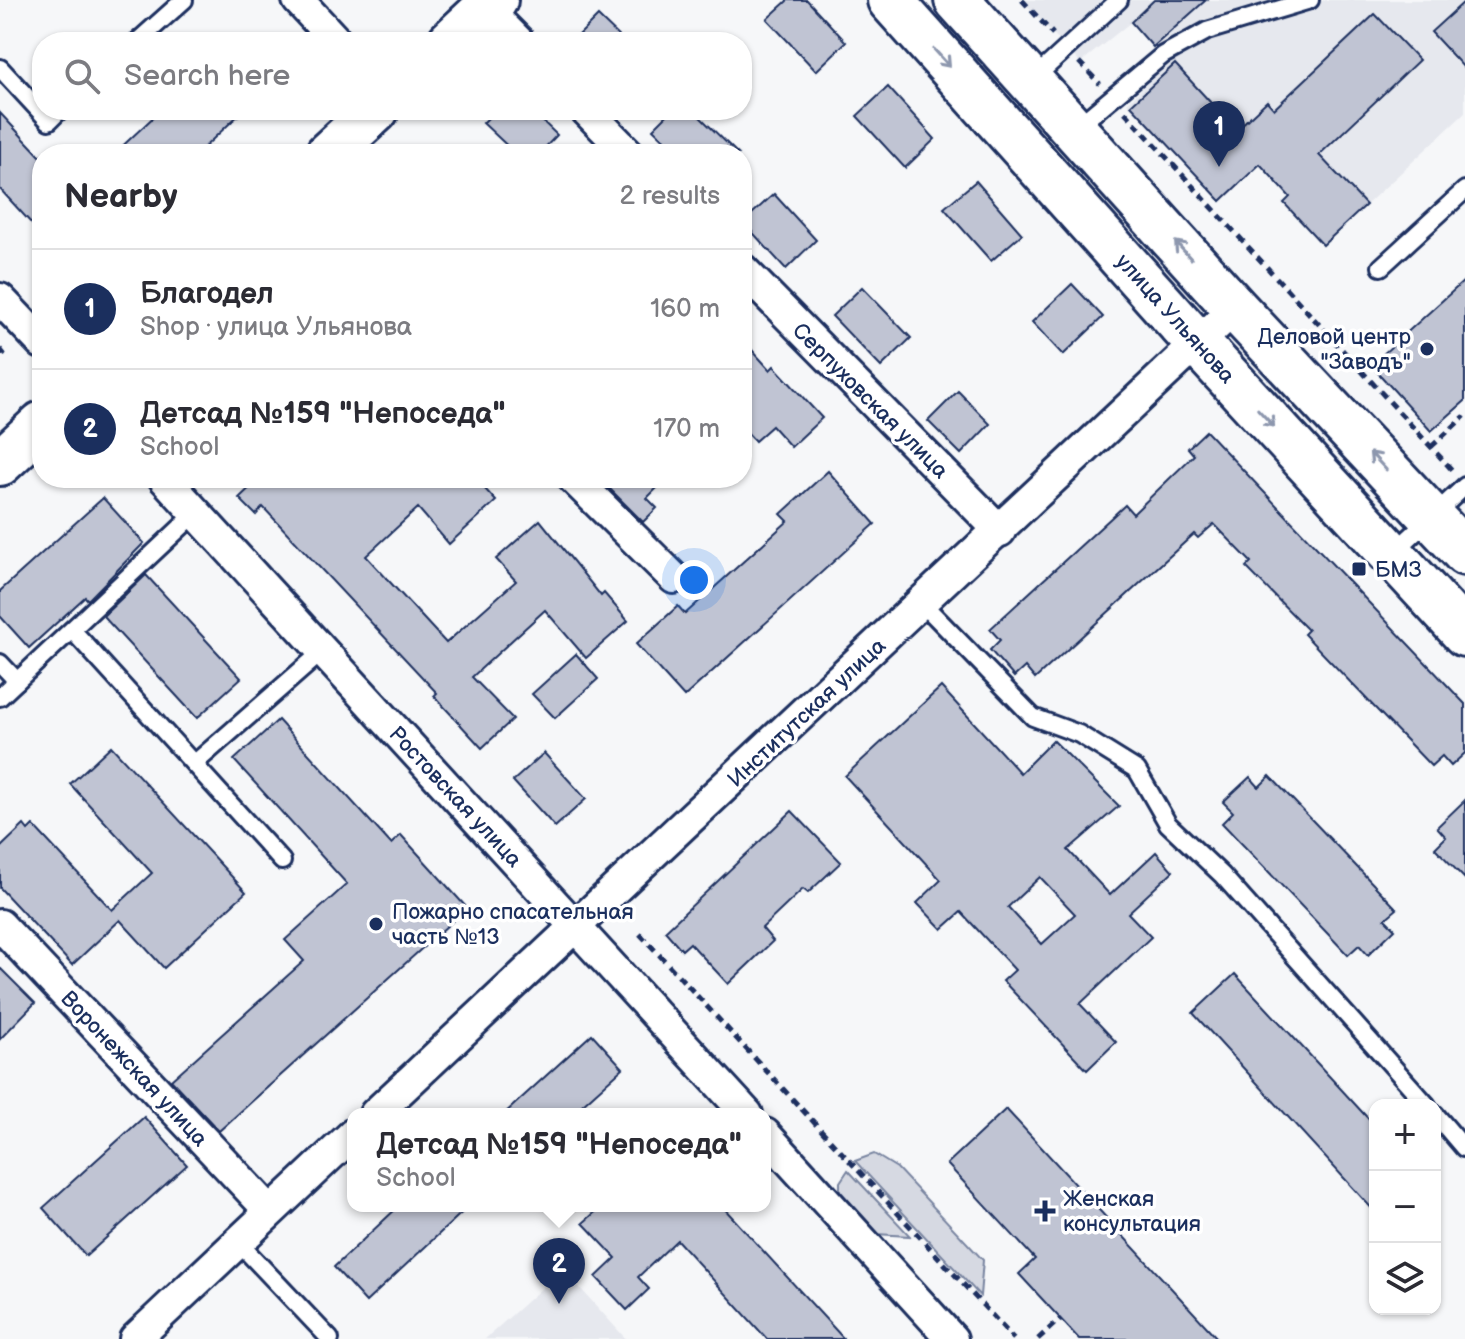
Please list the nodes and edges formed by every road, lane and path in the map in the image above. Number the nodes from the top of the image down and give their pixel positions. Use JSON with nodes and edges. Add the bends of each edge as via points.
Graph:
{"nodes":[{"id":1,"x":184,"y":0,"type":"edge"},
{"id":2,"x":298,"y":0,"type":"edge"},
{"id":3,"x":890,"y":0,"type":"edge"},
{"id":4,"x":957,"y":0,"type":"edge"},
{"id":5,"x":1022,"y":0,"type":"edge"},
{"id":6,"x":1119,"y":0,"type":"edge"},
{"id":7,"x":1310,"y":0,"type":"edge"},
{"id":8,"x":491,"y":4,"type":"edge"},
{"id":9,"x":148,"y":32,"type":"edge"},
{"id":10,"x":328,"y":32,"type":"edge"},
{"id":11,"x":461,"y":32,"type":"edge"},
{"id":12,"x":512,"y":32,"type":"edge"},
{"id":13,"x":1067,"y":49,"type":"junction"},
{"id":14,"x":0,"y":68,"type":"edge"},
{"id":15,"x":1030,"y":82,"type":"junction"},
{"id":16,"x":1112,"y":97,"type":"junction"},
{"id":17,"x":32,"y":103,"type":"edge"},
{"id":18,"x":365,"y":120,"type":"edge"},
{"id":19,"x":596,"y":120,"type":"edge"},
{"id":20,"x":1074,"y":129,"type":"junction"},
{"id":21,"x":339,"y":144,"type":"edge"},
{"id":22,"x":619,"y":144,"type":"edge"},
{"id":23,"x":1465,"y":190,"type":"edge"},
{"id":24,"x":1381,"y":267,"type":"dead end"},
{"id":25,"x":752,"y":279,"type":"edge"},
{"id":26,"x":0,"y":299,"type":"edge"},
{"id":27,"x":1235,"y":308,"type":"junction"},
{"id":28,"x":32,"y":333,"type":"edge"},
{"id":29,"x":1198,"y":344,"type":"junction"},
{"id":30,"x":0,"y":349,"type":"edge"},
{"id":31,"x":0,"y":358,"type":"edge"},
{"id":32,"x":1465,"y":416,"type":"edge"},
{"id":33,"x":32,"y":433,"type":"edge"},
{"id":34,"x":1431,"y":447,"type":"junction"},
{"id":35,"x":0,"y":463,"type":"edge"},
{"id":36,"x":1461,"y":480,"type":"edge"},
{"id":37,"x":173,"y":488,"type":"edge"},
{"id":38,"x":583,"y":488,"type":"edge"},
{"id":39,"x":196,"y":513,"type":"junction"},
{"id":40,"x":1432,"y":518,"type":"junction"},
{"id":41,"x":1000,"y":531,"type":"junction"},
{"id":42,"x":1465,"y":553,"type":"edge"},
{"id":43,"x":1391,"y":554,"type":"junction"},
{"id":44,"x":674,"y":578,"type":"dead end"},
{"id":45,"x":923,"y":604,"type":"junction"},
{"id":46,"x":72,"y":630,"type":"junction"},
{"id":47,"x":1465,"y":634,"type":"edge"},
{"id":48,"x":323,"y":651,"type":"junction"},
{"id":49,"x":0,"y":663,"type":"edge"},
{"id":50,"x":17,"y":681,"type":"junction"},
{"id":51,"x":0,"y":697,"type":"edge"},
{"id":52,"x":194,"y":764,"type":"junction"},
{"id":53,"x":282,"y":861,"type":"dead end"},
{"id":54,"x":0,"y":925,"type":"edge"},
{"id":55,"x":577,"y":927,"type":"junction"},
{"id":56,"x":640,"y":934,"type":"dead end"},
{"id":57,"x":1422,"y":1099,"type":"edge"},
{"id":58,"x":381,"y":1108,"type":"edge"},
{"id":59,"x":742,"y":1108,"type":"edge"},
{"id":60,"x":1441,"y":1121,"type":"edge"},
{"id":61,"x":347,"y":1140,"type":"edge"},
{"id":62,"x":771,"y":1141,"type":"edge"},
{"id":63,"x":1464,"y":1148,"type":"edge"},
{"id":64,"x":270,"y":1211,"type":"junction"},
{"id":65,"x":238,"y":1242,"type":"junction"},
{"id":66,"x":1060,"y":1319,"type":"dead end"},
{"id":67,"x":135,"y":1339,"type":"edge"},
{"id":68,"x":330,"y":1339,"type":"edge"},
{"id":69,"x":952,"y":1339,"type":"edge"},
{"id":70,"x":1014,"y":1339,"type":"edge"},
{"id":71,"x":1038,"y":1339,"type":"edge"}],
"edges":[{"from":1,"to":9,"type":"lane"},
{"from":2,"to":10,"type":"street"},
{"from":3,"to":29,"type":"main road","name":"улица Ульянова","one_way":true},
{"from":4,"to":15,"type":"main road"},
{"from":5,"to":13,"type":"path"},
{"from":6,"to":13,"type":"lane"},
{"from":7,"to":16,"type":"lane","via":[[1207,31],[1163,55]]},
{"from":8,"to":11,"type":"main road"},
{"from":8,"to":12,"type":"street"},
{"from":13,"to":15,"type":"lane"},
{"from":13,"to":16,"type":"path"},
{"from":14,"to":17,"type":"lane"},
{"from":15,"to":20,"type":"main road"},
{"from":16,"to":20,"type":"lane"},
{"from":16,"to":34,"type":"path"},
{"from":18,"to":21,"type":"main road"},
{"from":19,"to":22,"type":"street"},
{"from":27,"to":20,"type":"main road","one_way":true},
{"from":23,"to":24,"type":"lane"},
{"from":25,"to":41,"type":"street","name":"Серпуховская улица"},
{"from":26,"to":28,"type":"street"},
{"from":27,"to":29,"type":"street","name":"Институтская улица"},
{"from":40,"to":27,"type":"main road","one_way":true},
{"from":29,"to":41,"type":"street","name":"Институтская улица"},
{"from":29,"to":43,"type":"main road","name":"улица Ульянова","one_way":true},
{"from":30,"to":31,"type":"path"},
{"from":32,"to":34,"type":"path"},
{"from":33,"to":35,"type":"main road"},
{"from":34,"to":36,"type":"path"},
{"from":36,"to":40,"type":"lane"},
{"from":37,"to":39,"type":"street","name":"Ростовская улица"},
{"from":38,"to":44,"type":"street"},
{"from":39,"to":46,"type":"lane"},
{"from":39,"to":48,"type":"street","name":"Ростовская улица"},
{"from":40,"to":42,"type":"main road"},
{"from":40,"to":43,"type":"lane"},
{"from":41,"to":45,"type":"street","name":"Институтская улица"},
{"from":43,"to":47,"type":"main road","name":"улица Ульянова"},
{"from":45,"to":55,"type":"street","name":"Институтская улица"},
{"from":45,"to":57,"type":"lane","via":[[1033,717],[1079,734],[1137,770],[1168,824],[1222,875]]},
{"from":46,"to":50,"type":"lane"},
{"from":46,"to":52,"type":"lane"},
{"from":48,"to":52,"type":"lane"},
{"from":48,"to":55,"type":"street","name":"Ростовская улица"},
{"from":49,"to":50,"type":"lane"},
{"from":50,"to":51,"type":"lane"},
{"from":52,"to":53,"type":"lane"},
{"from":54,"to":64,"type":"street","name":"Воронежская улица"},
{"from":55,"to":58,"type":"street","name":"Институтская улица"},
{"from":55,"to":59,"type":"street","name":"Ростовская улица"},
{"from":56,"to":70,"type":"path"},
{"from":60,"to":63,"type":"lane"},
{"from":61,"to":64,"type":"street"},
{"from":62,"to":69,"type":"street"},
{"from":64,"to":65,"type":"street"},
{"from":65,"to":67,"type":"street"},
{"from":65,"to":68,"type":"lane"},
{"from":66,"to":71,"type":"path"}]}
